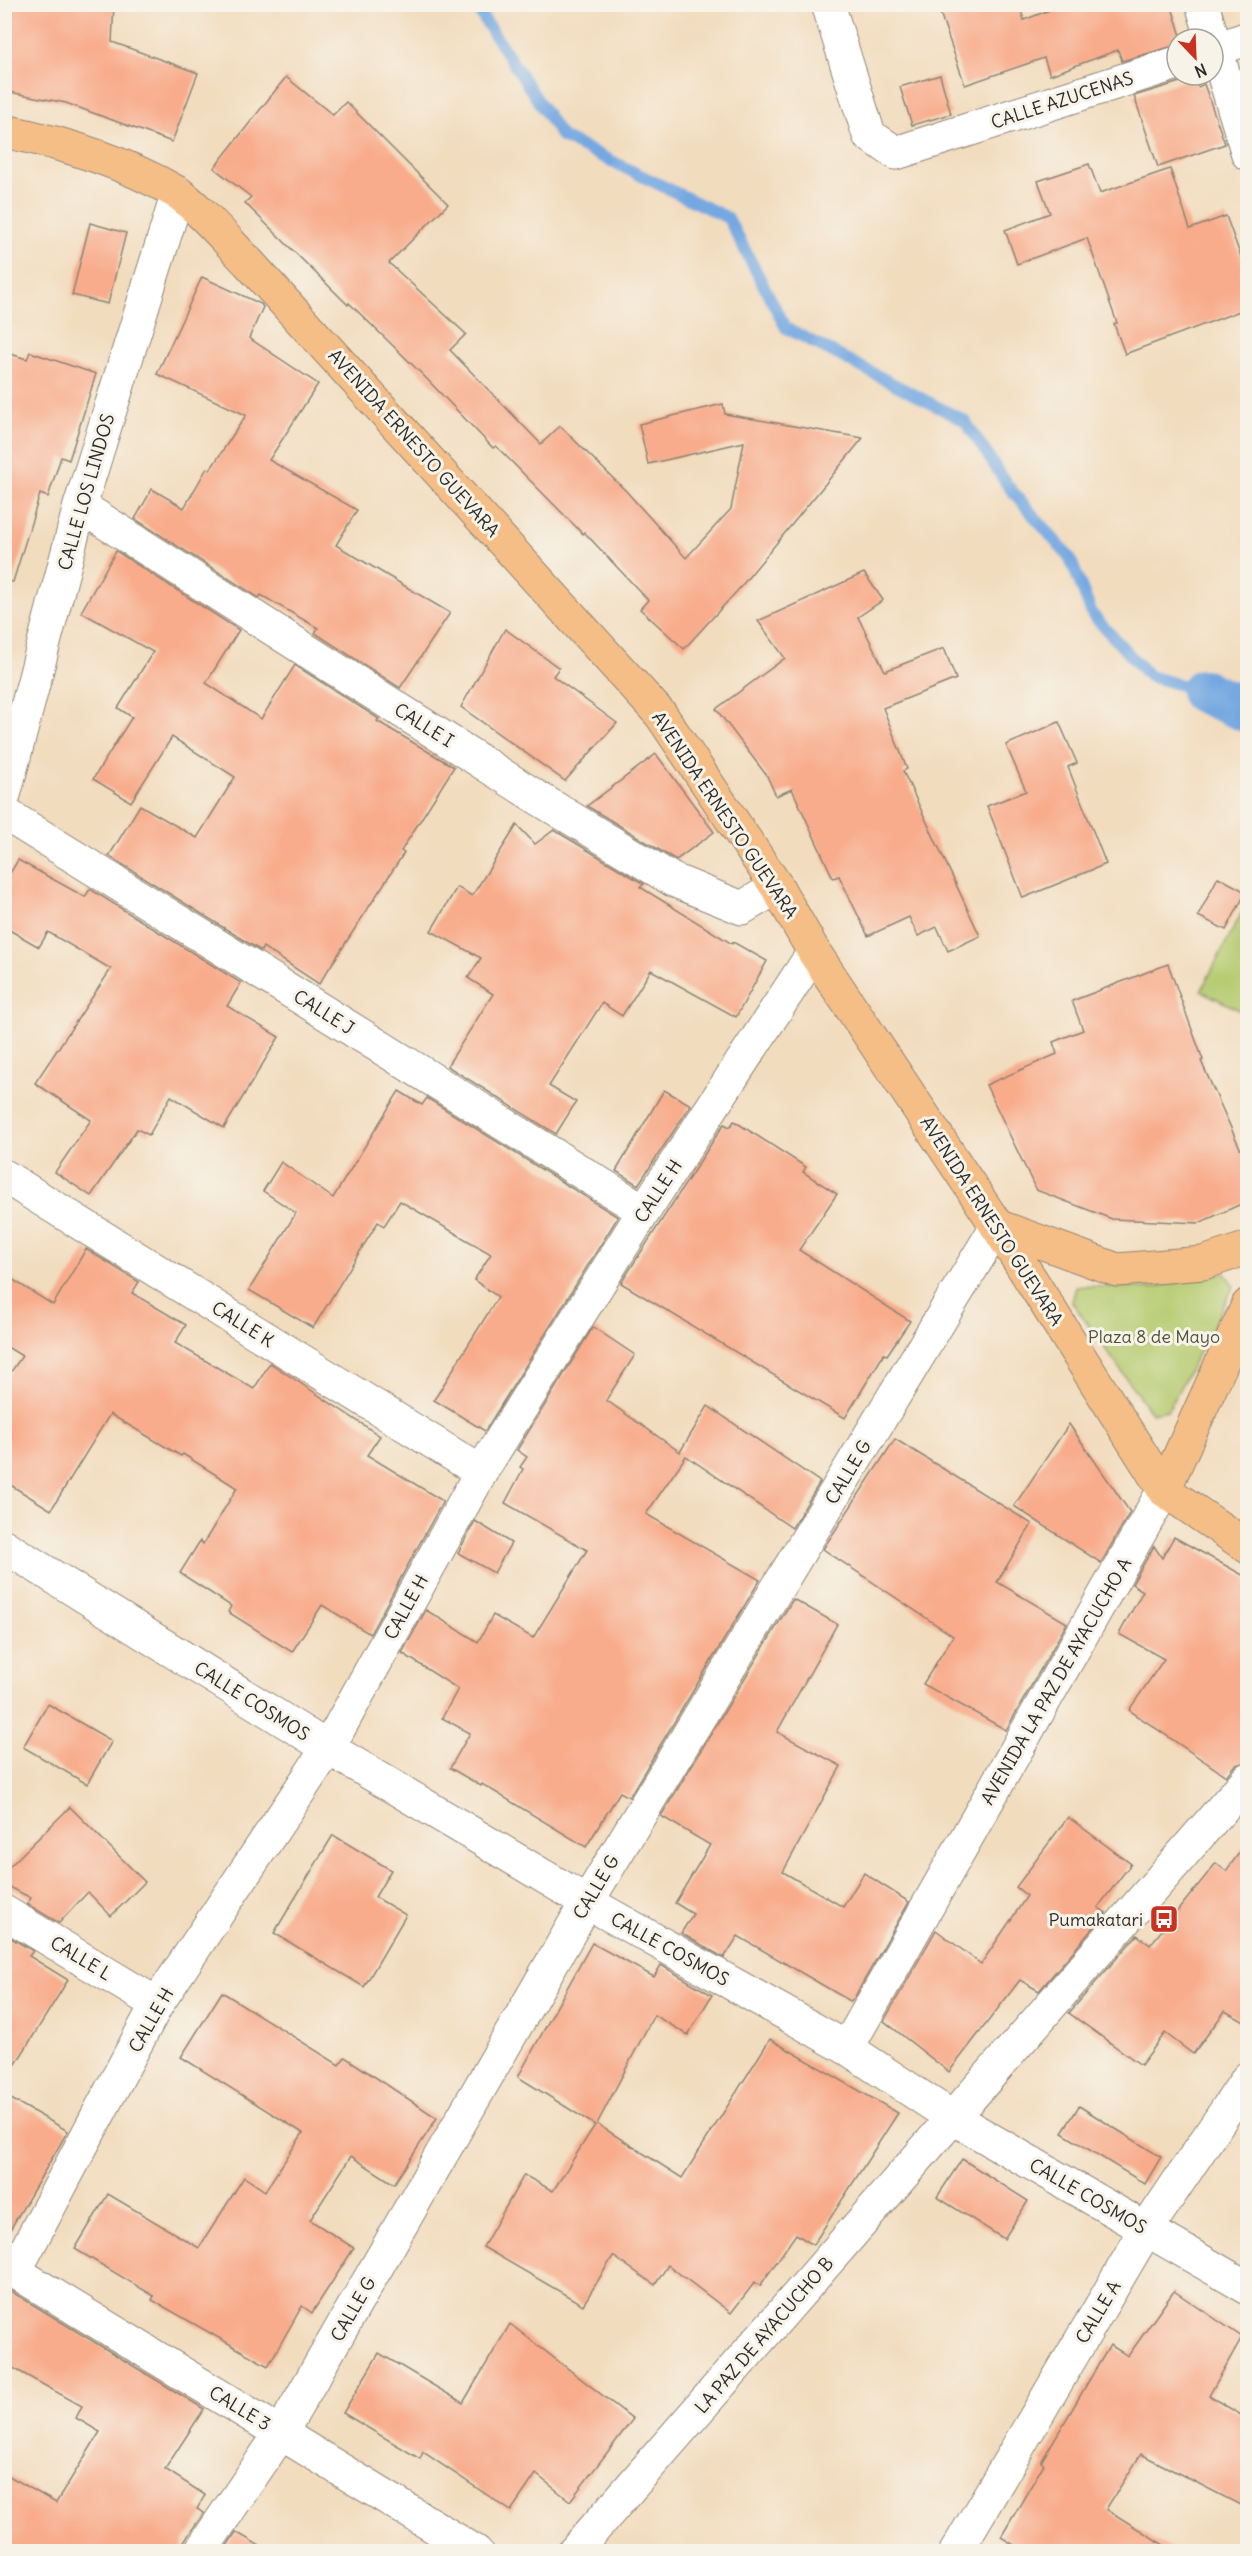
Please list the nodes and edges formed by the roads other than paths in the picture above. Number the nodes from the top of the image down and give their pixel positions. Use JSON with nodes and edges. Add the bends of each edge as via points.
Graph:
{"nodes":[{"id":1,"x":828,"y":4,"type":"edge"},
{"id":2,"x":1202,"y":4,"type":"edge"},
{"id":3,"x":1208,"y":27,"type":"edge"},
{"id":4,"x":1248,"y":38,"type":"edge"},
{"id":5,"x":1225,"y":46,"type":"edge"},
{"id":6,"x":1165,"y":67,"type":"edge"},
{"id":7,"x":1225,"y":82,"type":"edge"},
{"id":8,"x":4,"y":131,"type":"edge"},
{"id":9,"x":1248,"y":154,"type":"edge"},
{"id":10,"x":178,"y":193,"type":"junction"},
{"id":11,"x":80,"y":506,"type":"junction"},
{"id":12,"x":4,"y":795,"type":"edge"},
{"id":13,"x":4,"y":813,"type":"edge"},
{"id":14,"x":777,"y":887,"type":"junction"},
{"id":15,"x":814,"y":952,"type":"junction"},
{"id":16,"x":4,"y":1176,"type":"edge"},
{"id":17,"x":644,"y":1211,"type":"junction"},
{"id":18,"x":997,"y":1227,"type":"junction"},
{"id":19,"x":1248,"y":1248,"type":"edge"},
{"id":20,"x":1248,"y":1305,"type":"edge"},
{"id":21,"x":481,"y":1472,"type":"junction"},
{"id":22,"x":1164,"y":1490,"type":"junction"},
{"id":23,"x":4,"y":1546,"type":"edge"},
{"id":24,"x":1248,"y":1547,"type":"edge"},
{"id":25,"x":328,"y":1748,"type":"junction"},
{"id":26,"x":1248,"y":1779,"type":"edge"},
{"id":27,"x":586,"y":1902,"type":"junction"},
{"id":28,"x":4,"y":1912,"type":"edge"},
{"id":29,"x":157,"y":2004,"type":"junction"},
{"id":30,"x":847,"y":2048,"type":"junction"},
{"id":31,"x":1248,"y":2078,"type":"edge"},
{"id":32,"x":953,"y":2118,"type":"junction"},
{"id":33,"x":1146,"y":2230,"type":"junction"},
{"id":34,"x":10,"y":2268,"type":"edge"},
{"id":35,"x":1248,"y":2288,"type":"edge"},
{"id":36,"x":281,"y":2433,"type":"junction"},
{"id":37,"x":200,"y":2552,"type":"edge"},
{"id":38,"x":476,"y":2552,"type":"edge"},
{"id":39,"x":574,"y":2552,"type":"edge"},
{"id":40,"x":956,"y":2552,"type":"edge"}],
"edges":[{"from":1,"to":6,"type":"street","name":"CALLE AZUCENAS","via":[[869,135],[896,153]]},
{"from":2,"to":3,"type":"street"},
{"from":4,"to":5,"type":"street"},
{"from":7,"to":9,"type":"street"},
{"from":8,"to":10,"type":"main road","name":"AVENIDA ERNESTO GUEVARA","via":[[48,140],[107,160]]},
{"from":10,"to":11,"type":"street","name":"CALLE LOS LINDOS"},
{"from":10,"to":14,"type":"main road","name":"AVENIDA ERNESTO GUEVARA","via":[[248,262],[661,715]]},
{"from":11,"to":12,"type":"street","name":"CALLE LOS LINDOS"},
{"from":11,"to":14,"type":"street","name":"CALLE I","via":[[673,880],[742,908]]},
{"from":13,"to":17,"type":"street","name":"CALLE J"},
{"from":14,"to":15,"type":"main road","name":"AVENIDA ERNESTO GUEVARA"},
{"from":15,"to":17,"type":"street","name":"CALLE H"},
{"from":15,"to":18,"type":"main road","name":"AVENIDA ERNESTO GUEVARA"},
{"from":16,"to":21,"type":"street","name":"CALLE K"},
{"from":17,"to":21,"type":"street","name":"CALLE H"},
{"from":18,"to":19,"type":"main road","via":[[1117,1269],[1203,1263]]},
{"from":18,"to":22,"type":"main road","name":"AVENIDA ERNESTO GUEVARA"},
{"from":18,"to":27,"type":"street","name":"CALLE G"},
{"from":20,"to":22,"type":"main road","name":"AVENIDA LA PAZ DE AYACUCHO A"},
{"from":21,"to":25,"type":"street","name":"CALLE H"},
{"from":22,"to":24,"type":"main road","name":"AVENIDA ERNESTO GUEVARA"},
{"from":22,"to":30,"type":"street","name":"AVENIDA LA PAZ DE AYACUCHO A"},
{"from":23,"to":25,"type":"street","name":"CALLE COSMOS"},
{"from":25,"to":27,"type":"street","name":"CALLE COSMOS"},
{"from":25,"to":29,"type":"street","name":"CALLE H"},
{"from":26,"to":32,"type":"street","name":"LA PAZ DE AYACUCHO B"},
{"from":27,"to":30,"type":"street","name":"CALLE COSMOS"},
{"from":27,"to":36,"type":"street","name":"CALLE G"},
{"from":28,"to":29,"type":"street","name":"CALLE L"},
{"from":29,"to":34,"type":"street","name":"CALLE H"},
{"from":30,"to":32,"type":"street","name":"CALLE COSMOS"},
{"from":31,"to":33,"type":"street","name":"CALLE A"},
{"from":32,"to":33,"type":"street","name":"CALLE COSMOS"},
{"from":32,"to":39,"type":"street","name":"LA PAZ DE AYACUCHO B"},
{"from":33,"to":35,"type":"street","name":"CALLE COSMOS"},
{"from":33,"to":40,"type":"street","name":"CALLE A"},
{"from":34,"to":36,"type":"street","name":"CALLE 3"},
{"from":36,"to":37,"type":"street","name":"CALLE G"},
{"from":36,"to":38,"type":"street","name":"CALLE 3"}]}
